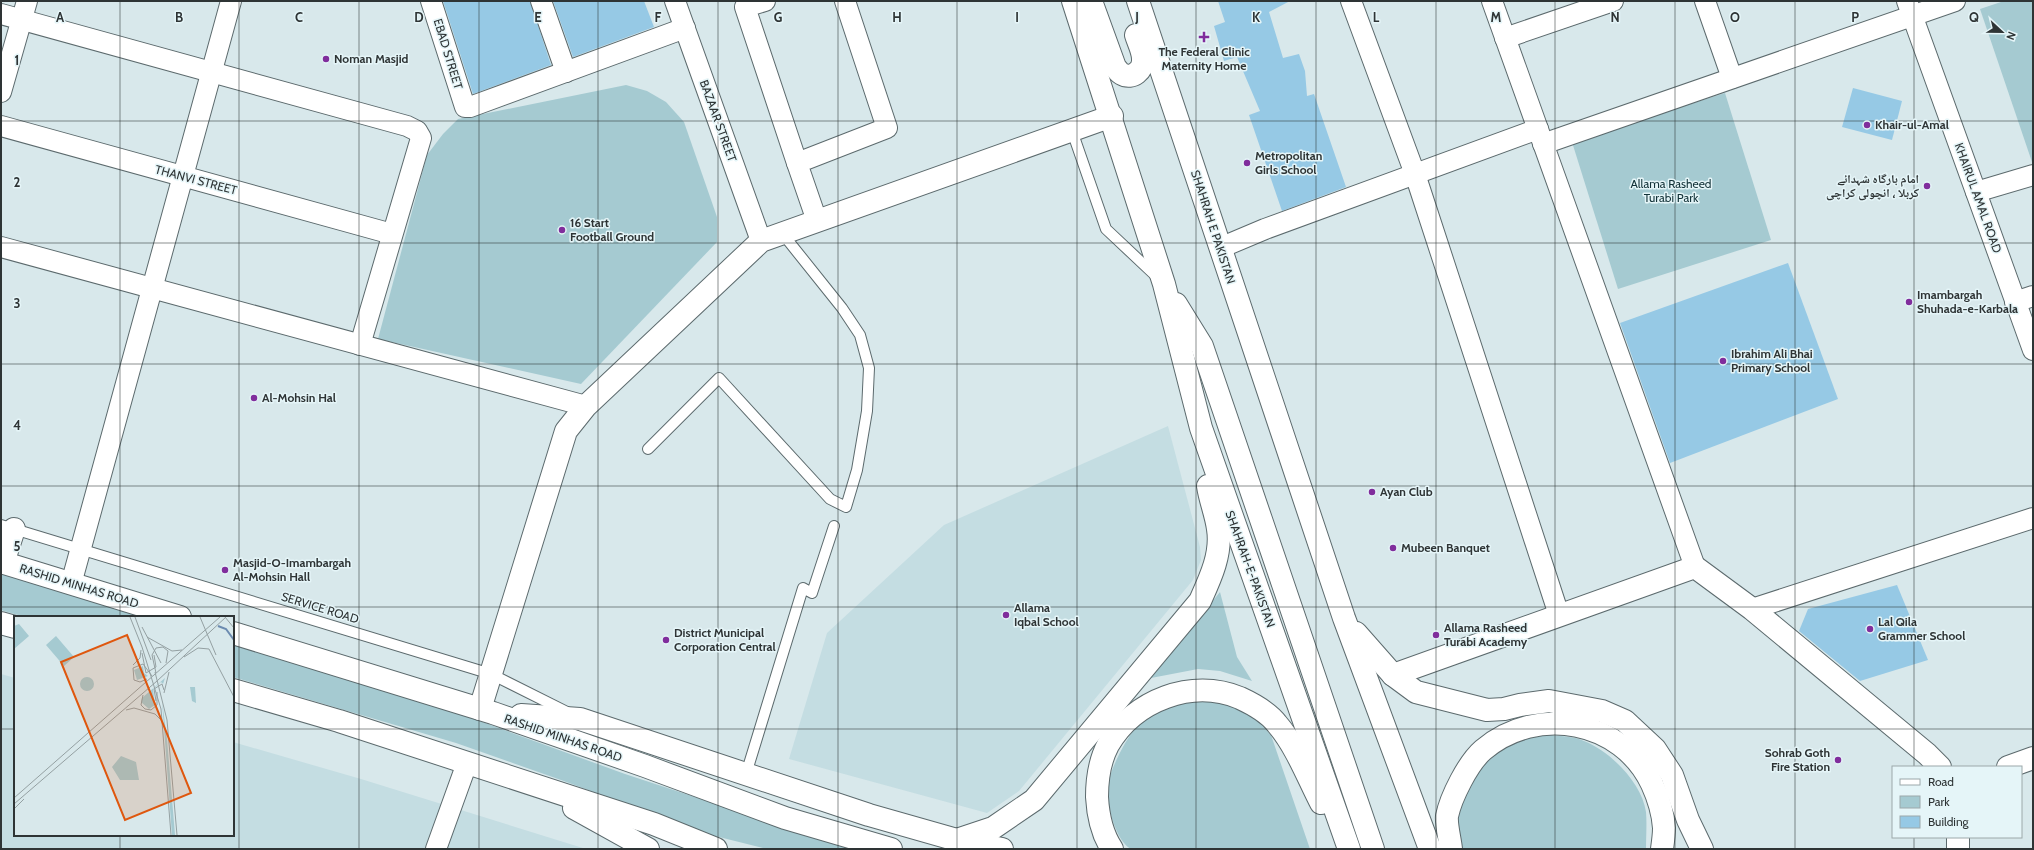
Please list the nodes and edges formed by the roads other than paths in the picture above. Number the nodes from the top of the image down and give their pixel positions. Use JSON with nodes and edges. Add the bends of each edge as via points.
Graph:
{"nodes":[{"id":1,"x":232,"y":1,"type":"edge"},
{"id":2,"x":431,"y":1,"type":"edge"},
{"id":3,"x":541,"y":1,"type":"edge"},
{"id":4,"x":675,"y":1,"type":"edge"},
{"id":5,"x":765,"y":1,"type":"edge"},
{"id":6,"x":845,"y":1,"type":"edge"},
{"id":7,"x":1073,"y":1,"type":"edge"},
{"id":8,"x":1091,"y":1,"type":"edge"},
{"id":9,"x":1125,"y":1,"type":"edge"},
{"id":10,"x":1138,"y":1,"type":"edge"},
{"id":11,"x":1351,"y":1,"type":"edge"},
{"id":12,"x":1492,"y":1,"type":"edge"},
{"id":13,"x":1613,"y":1,"type":"edge"},
{"id":14,"x":1705,"y":1,"type":"edge"},
{"id":15,"x":1954,"y":1,"type":"edge"},
{"id":16,"x":1910,"y":8,"type":"edge"},
{"id":17,"x":24,"y":10,"type":"edge"},
{"id":18,"x":1,"y":14,"type":"edge"},
{"id":19,"x":685,"y":28,"type":"junction"},
{"id":20,"x":1505,"y":38,"type":"junction"},
{"id":21,"x":212,"y":71,"type":"junction"},
{"id":22,"x":566,"y":72,"type":"junction"},
{"id":23,"x":1732,"y":78,"type":"junction"},
{"id":24,"x":1,"y":92,"type":"edge"},
{"id":25,"x":1112,"y":116,"type":"junction"},
{"id":26,"x":1,"y":126,"type":"edge"},
{"id":27,"x":1072,"y":131,"type":"junction"},
{"id":28,"x":1541,"y":136,"type":"junction"},
{"id":29,"x":797,"y":163,"type":"junction"},
{"id":30,"x":1415,"y":174,"type":"junction"},
{"id":31,"x":2033,"y":176,"type":"edge"},
{"id":32,"x":183,"y":177,"type":"junction"},
{"id":33,"x":1976,"y":192,"type":"junction"},
{"id":34,"x":817,"y":221,"type":"junction"},
{"id":35,"x":782,"y":233,"type":"junction"},
{"id":36,"x":392,"y":234,"type":"junction"},
{"id":37,"x":760,"y":242,"type":"junction"},
{"id":38,"x":1,"y":247,"type":"edge"},
{"id":39,"x":1220,"y":248,"type":"junction"},
{"id":40,"x":1164,"y":284,"type":"junction"},
{"id":41,"x":152,"y":288,"type":"junction"},
{"id":42,"x":2024,"y":299,"type":"edge"},
{"id":43,"x":360,"y":345,"type":"junction"},
{"id":44,"x":2033,"y":350,"type":"edge"},
{"id":45,"x":586,"y":406,"type":"junction"},
{"id":46,"x":1201,"y":428,"type":"junction"},
{"id":47,"x":648,"y":449,"type":"dead end"},
{"id":48,"x":2033,"y":518,"type":"edge"},
{"id":49,"x":834,"y":526,"type":"dead end"},
{"id":50,"x":8,"y":527,"type":"edge"},
{"id":51,"x":81,"y":549,"type":"junction"},
{"id":52,"x":2,"y":562,"type":"edge"},
{"id":53,"x":1695,"y":567,"type":"junction"},
{"id":54,"x":71,"y":584,"type":"junction"},
{"id":55,"x":1752,"y":609,"type":"junction"},
{"id":56,"x":1559,"y":615,"type":"junction"},
{"id":57,"x":177,"y":616,"type":"edge"},
{"id":58,"x":1344,"y":618,"type":"junction"},
{"id":59,"x":1,"y":623,"type":"edge"},
{"id":60,"x":14,"y":627,"type":"edge"},
{"id":61,"x":234,"y":633,"type":"edge"},
{"id":62,"x":491,"y":674,"type":"junction"},
{"id":63,"x":1393,"y":675,"type":"junction"},
{"id":64,"x":234,"y":690,"type":"edge"},
{"id":65,"x":487,"y":711,"type":"junction"},
{"id":66,"x":580,"y":719,"type":"junction"},
{"id":67,"x":2033,"y":758,"type":"edge"},
{"id":68,"x":467,"y":763,"type":"junction"},
{"id":69,"x":1939,"y":766,"type":"edge"},
{"id":70,"x":2011,"y":766,"type":"edge"},
{"id":71,"x":746,"y":774,"type":"junction"},
{"id":72,"x":529,"y":783,"type":"junction"},
{"id":73,"x":1958,"y":838,"type":"edge"},
{"id":74,"x":957,"y":840,"type":"junction"},
{"id":75,"x":436,"y":849,"type":"edge"},
{"id":76,"x":648,"y":849,"type":"edge"},
{"id":77,"x":716,"y":849,"type":"edge"},
{"id":78,"x":891,"y":849,"type":"edge"},
{"id":79,"x":1002,"y":849,"type":"edge"},
{"id":80,"x":1112,"y":849,"type":"edge"},
{"id":81,"x":1345,"y":849,"type":"edge"},
{"id":82,"x":1349,"y":849,"type":"edge"},
{"id":83,"x":1373,"y":849,"type":"edge"},
{"id":84,"x":1430,"y":849,"type":"edge"},
{"id":85,"x":1452,"y":849,"type":"edge"},
{"id":86,"x":1662,"y":849,"type":"edge"},
{"id":87,"x":1702,"y":849,"type":"edge"},
{"id":88,"x":1958,"y":849,"type":"edge"}],
"edges":[{"from":1,"to":21,"type":"street"},
{"from":2,"to":22,"type":"street","name":"EBAD STREET","via":[[466,107]]},
{"from":3,"to":22,"type":"street"},
{"from":4,"to":19,"type":"street","name":"BAZAAR STREET"},
{"from":5,"to":29,"type":"street","via":[[745,8]]},
{"from":6,"to":29,"type":"street","via":[[887,128]]},
{"from":7,"to":25,"type":"main road"},
{"from":8,"to":9,"type":"main road","via":[[1115,67],[1128,76],[1136,74],[1142,67],[1143,59]]},
{"from":10,"to":39,"type":"main road","name":"SHAHRAH E PAKISTAN"},
{"from":11,"to":30,"type":"street"},
{"from":12,"to":20,"type":"street"},
{"from":13,"to":20,"type":"street"},
{"from":14,"to":23,"type":"street"},
{"from":15,"to":16,"type":"street"},
{"from":16,"to":23,"type":"street"},
{"from":16,"to":33,"type":"street","name":"KHAIRUL AMAL ROAD"},
{"from":17,"to":18,"type":"street"},
{"from":17,"to":21,"type":"street"},
{"from":17,"to":24,"type":"street"},
{"from":19,"to":22,"type":"street"},
{"from":19,"to":37,"type":"street","name":"BAZAAR STREET"},
{"from":20,"to":28,"type":"street"},
{"from":21,"to":32,"type":"street"},
{"from":21,"to":36,"type":"street","via":[[417,130],[421,138]]},
{"from":23,"to":28,"type":"street"},
{"from":25,"to":27,"type":"main road"},
{"from":25,"to":40,"type":"main road"},
{"from":26,"to":32,"type":"street","name":"THANVI STREET"},
{"from":27,"to":34,"type":"main road"},
{"from":27,"to":40,"type":"lane","via":[[1106,229]]},
{"from":28,"to":30,"type":"street"},
{"from":28,"to":53,"type":"street"},
{"from":29,"to":34,"type":"street"},
{"from":30,"to":39,"type":"street"},
{"from":30,"to":56,"type":"street"},
{"from":31,"to":33,"type":"street"},
{"from":32,"to":36,"type":"street","name":"THANVI STREET"},
{"from":32,"to":41,"type":"street"},
{"from":33,"to":42,"type":"street","name":"KHAIRUL AMAL ROAD"},
{"from":34,"to":35,"type":"main road"},
{"from":35,"to":37,"type":"main road"},
{"from":35,"to":47,"type":"lane","via":[[842,308],[860,335],[869,368],[866,418],[857,470],[846,507],[830,499],[719,378]]},
{"from":36,"to":43,"type":"street"},
{"from":37,"to":45,"type":"main road"},
{"from":38,"to":41,"type":"street"},
{"from":39,"to":58,"type":"main road","name":"SHAHRAH E PAKISTAN"},
{"from":40,"to":46,"type":"main road","name":"SHAHRAH-E-PAKISTAN"},
{"from":40,"to":83,"type":"main road","via":[[1202,346]]},
{"from":41,"to":43,"type":"street"},
{"from":41,"to":51,"type":"street"},
{"from":42,"to":44,"type":"street","name":"KHAIRUL AMAL ROAD"},
{"from":43,"to":45,"type":"street"},
{"from":45,"to":62,"type":"main road","via":[[566,431]]},
{"from":46,"to":74,"type":"main road","via":[[1208,490],[1218,530],[1216,559],[1200,601],[1034,800],[993,828]]},
{"from":46,"to":82,"type":"main road","name":"SHAHRAH-E-PAKISTAN"},
{"from":48,"to":55,"type":"street"},
{"from":49,"to":71,"type":"lane","via":[[812,593],[803,588]]},
{"from":50,"to":51,"type":"lane","name":"SERVICE ROAD"},
{"from":50,"to":52,"type":"main road"},
{"from":51,"to":54,"type":"street"},
{"from":51,"to":62,"type":"lane","name":"SERVICE ROAD"},
{"from":52,"to":54,"type":"main road","name":"RASHID MINHAS ROAD"},
{"from":53,"to":55,"type":"main road"},
{"from":53,"to":56,"type":"main road"},
{"from":54,"to":57,"type":"main road","name":"RASHID MINHAS ROAD"},
{"from":55,"to":69,"type":"main road"},
{"from":56,"to":63,"type":"main road"},
{"from":58,"to":63,"type":"main road"},
{"from":58,"to":84,"type":"main road"},
{"from":59,"to":60,"type":"main road"},
{"from":61,"to":65,"type":"main road","name":"RASHID MINHAS ROAD"},
{"from":62,"to":65,"type":"main road"},
{"from":62,"to":66,"type":"lane","name":"SERVICE ROAD"},
{"from":63,"to":87,"type":"main road","via":[[1416,692],[1487,710],[1549,701],[1602,711],[1625,721],[1655,749],[1672,775],[1688,820]]},
{"from":64,"to":68,"type":"main road"},
{"from":65,"to":66,"type":"main road"},
{"from":65,"to":78,"type":"main road","name":"RASHID MINHAS ROAD","via":[[785,818]]},
{"from":66,"to":71,"type":"main road"},
{"from":67,"to":70,"type":"main road"},
{"from":68,"to":72,"type":"main road"},
{"from":68,"to":75,"type":"street"},
{"from":71,"to":74,"type":"main road","via":[[869,815]]},
{"from":72,"to":76,"type":"main road"},
{"from":72,"to":77,"type":"main road","via":[[654,824]]},
{"from":73,"to":88,"type":"main road"},
{"from":74,"to":79,"type":"main road"},
{"from":80,"to":81,"type":"main road","via":[[1097,813],[1097,781],[1108,745],[1132,715],[1158,699],[1196,690],[1227,693],[1254,704],[1277,723],[1294,750]]},
{"from":85,"to":86,"type":"main road","via":[[1447,817],[1460,782],[1482,750],[1510,732],[1544,724],[1566,723],[1598,732],[1624,747],[1645,770],[1658,797],[1664,828]]}]}
